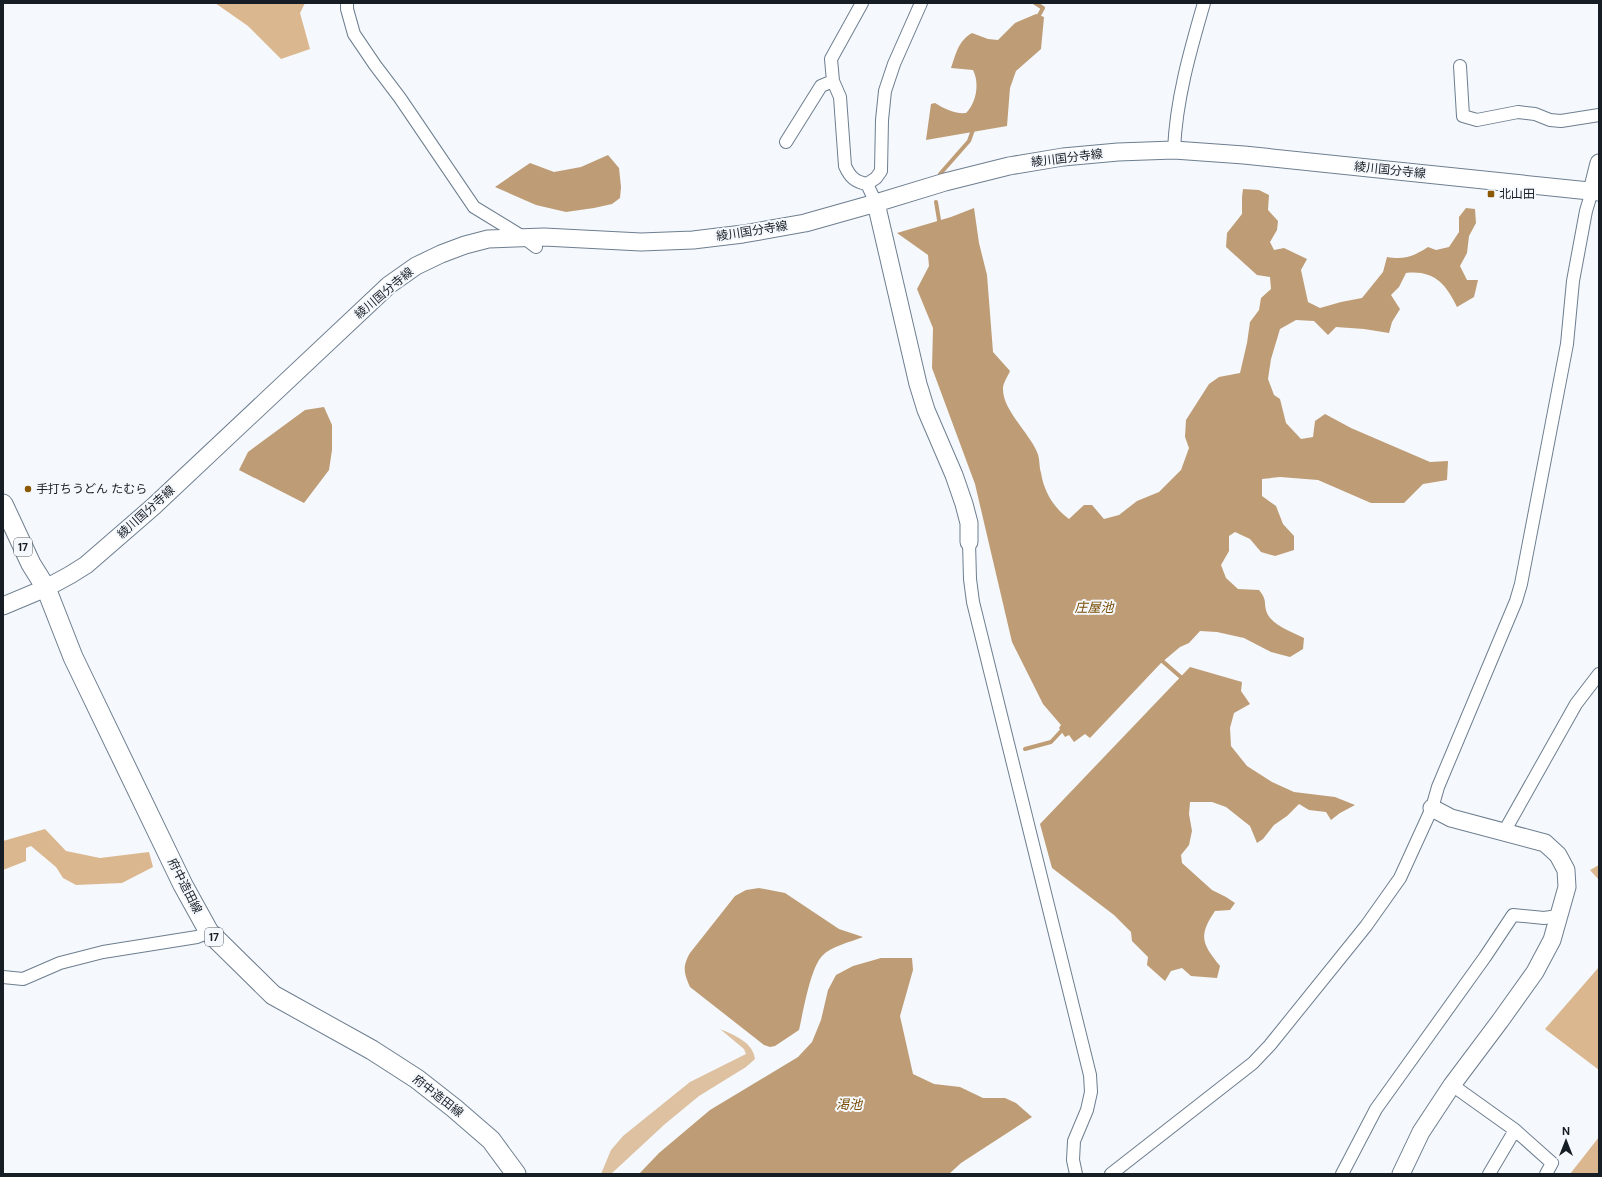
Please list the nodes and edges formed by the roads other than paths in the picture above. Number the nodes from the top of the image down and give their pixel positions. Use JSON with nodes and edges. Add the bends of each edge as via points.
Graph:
{"nodes":[{"id":1,"x":347,"y":3,"type":"edge"},
{"id":2,"x":862,"y":3,"type":"edge"},
{"id":3,"x":921,"y":3,"type":"edge"},
{"id":4,"x":1204,"y":3,"type":"edge"},
{"id":5,"x":1460,"y":66,"type":"dead end"},
{"id":6,"x":833,"y":81,"type":"junction"},
{"id":7,"x":1599,"y":115,"type":"edge"},
{"id":8,"x":786,"y":142,"type":"dead end"},
{"id":9,"x":1174,"y":150,"type":"junction"},
{"id":10,"x":1599,"y":162,"type":"edge"},
{"id":11,"x":867,"y":184,"type":"junction"},
{"id":12,"x":1595,"y":192,"type":"edge"},
{"id":13,"x":876,"y":203,"type":"junction"},
{"id":14,"x":529,"y":242,"type":"junction"},
{"id":15,"x":3,"y":504,"type":"edge"},
{"id":16,"x":969,"y":542,"type":"joint"},
{"id":17,"x":46,"y":588,"type":"junction"},
{"id":18,"x":3,"y":606,"type":"edge"},
{"id":19,"x":1599,"y":674,"type":"edge"},
{"id":20,"x":1432,"y":808,"type":"junction"},
{"id":21,"x":1504,"y":832,"type":"junction"},
{"id":22,"x":1558,"y":916,"type":"junction"},
{"id":23,"x":209,"y":932,"type":"junction"},
{"id":24,"x":3,"y":977,"type":"edge"},
{"id":25,"x":1452,"y":1085,"type":"junction"},
{"id":26,"x":1515,"y":1130,"type":"junction"},
{"id":27,"x":516,"y":1174,"type":"edge"},
{"id":28,"x":1076,"y":1174,"type":"edge"},
{"id":29,"x":1111,"y":1174,"type":"edge"},
{"id":30,"x":1342,"y":1174,"type":"edge"},
{"id":31,"x":1401,"y":1174,"type":"edge"},
{"id":32,"x":1489,"y":1174,"type":"edge"},
{"id":33,"x":1546,"y":1174,"type":"edge"}],
"edges":[{"from":1,"to":14,"type":"street","via":[[354,34],[474,206]]},
{"from":2,"to":6,"type":"street","via":[[831,59]]},
{"from":3,"to":11,"type":"street","via":[[885,91],[881,171]]},
{"from":4,"to":9,"type":"street","via":[[1189,56],[1174,131]]},
{"from":5,"to":7,"type":"street","via":[[1463,116],[1476,120],[1518,112],[1561,121]]},
{"from":6,"to":8,"type":"street","via":[[822,86]]},
{"from":6,"to":11,"type":"street","via":[[840,97],[845,166],[849,175],[858,183]]},
{"from":9,"to":12,"type":"main road","name":"綾川国分寺線"},
{"from":9,"to":13,"type":"main road","name":"綾川国分寺線","via":[[1063,157],[1009,166]]},
{"from":10,"to":12,"type":"main road"},
{"from":11,"to":13,"type":"street"},
{"from":12,"to":20,"type":"street","via":[[1573,281],[1567,344],[1521,584],[1438,787]]},
{"from":13,"to":14,"type":"main road","name":"綾川国分寺線","via":[[805,223],[693,240]]},
{"from":13,"to":16,"type":"main road","via":[[918,384],[964,504],[969,523]]},
{"from":14,"to":17,"type":"main road","name":"綾川国分寺線","via":[[488,239],[465,245],[416,266],[389,285],[154,506],[86,565]]},
{"from":15,"to":17,"type":"main road","name":"府中造田線","number":"17","via":[[31,564]]},
{"from":16,"to":28,"type":"street","via":[[973,602],[1090,1076],[1091,1092],[1087,1110],[1074,1141],[1073,1160]]},
{"from":17,"to":18,"type":"main road","name":"綾川国分寺線"},
{"from":17,"to":23,"type":"main road","name":"府中造田線","number":"17","via":[[73,657],[183,885]]},
{"from":19,"to":21,"type":"street","via":[[1576,704]]},
{"from":20,"to":21,"type":"main road","via":[[1451,818]]},
{"from":20,"to":29,"type":"street","via":[[1400,878],[1366,926],[1270,1045],[1231,1081]]},
{"from":21,"to":22,"type":"main road","via":[[1545,843],[1558,855],[1566,870],[1567,887]]},
{"from":22,"to":25,"type":"main road","via":[[1552,940],[1535,972]]},
{"from":22,"to":30,"type":"street","via":[[1544,918],[1514,915],[1376,1109]]},
{"from":23,"to":24,"type":"street","via":[[102,952],[60,963],[23,979]]},
{"from":23,"to":27,"type":"main road","name":"府中造田線","number":"17","via":[[273,995],[372,1050],[442,1098],[491,1140]]},
{"from":25,"to":26,"type":"street"},
{"from":25,"to":31,"type":"main road","via":[[1421,1132]]},
{"from":26,"to":32,"type":"street"},
{"from":26,"to":33,"type":"street","via":[[1552,1163]]}]}
